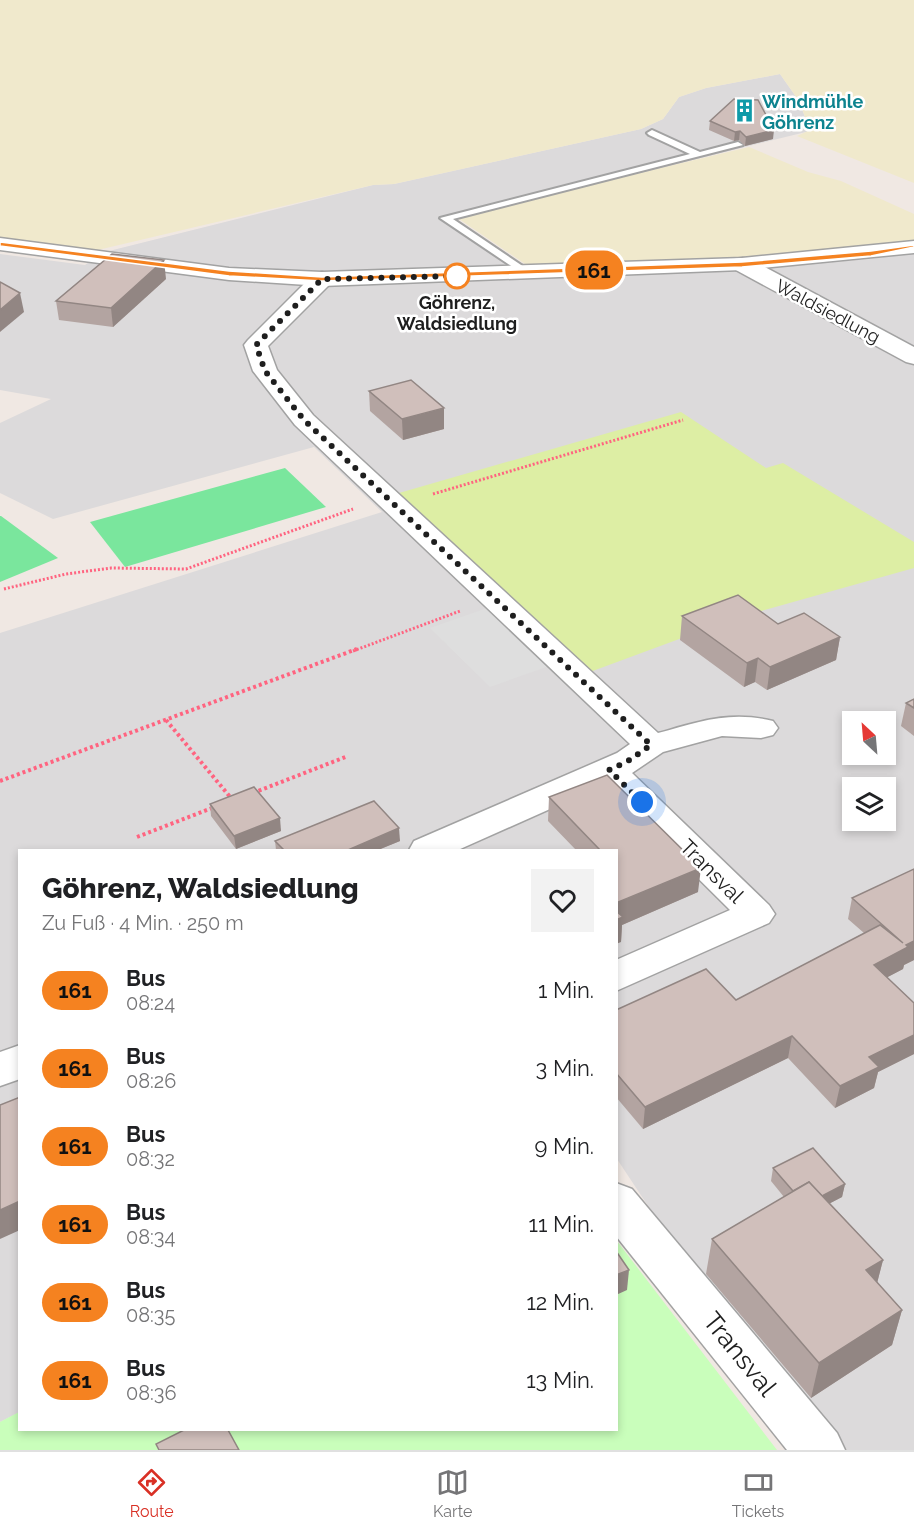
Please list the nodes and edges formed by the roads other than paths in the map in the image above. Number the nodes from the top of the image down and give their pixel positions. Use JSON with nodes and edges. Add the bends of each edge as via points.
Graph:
{"nodes":[{"id":1,"x":652,"y":133,"type":"dead end"},
{"id":2,"x":738,"y":145,"type":"dead end"},
{"id":3,"x":699,"y":155,"type":"junction"},
{"id":4,"x":0,"y":244,"type":"edge"},
{"id":5,"x":914,"y":247,"type":"edge"},
{"id":6,"x":742,"y":264,"type":"junction"},
{"id":7,"x":526,"y":273,"type":"junction"},
{"id":8,"x":322,"y":279,"type":"junction"},
{"id":9,"x":914,"y":357,"type":"edge"},
{"id":10,"x":761,"y":728,"type":"dead end"},
{"id":11,"x":651,"y":745,"type":"junction"},
{"id":12,"x":609,"y":770,"type":"junction"},
{"id":13,"x":428,"y":849,"type":"edge"},
{"id":14,"x":618,"y":975,"type":"edge"},
{"id":15,"x":18,"y":1062,"type":"edge"},
{"id":16,"x":0,"y":1070,"type":"edge"},
{"id":17,"x":618,"y":1204,"type":"edge"},
{"id":18,"x":819,"y":1450,"type":"edge"}],
"edges":[{"from":1,"to":3,"type":"lane"},
{"from":2,"to":3,"type":"lane"},
{"from":3,"to":7,"type":"lane","via":[[445,218]]},
{"from":4,"to":8,"type":"street","via":[[218,272]]},
{"from":5,"to":6,"type":"street"},
{"from":6,"to":7,"type":"street"},
{"from":6,"to":9,"type":"street","name":"Waldsiedlung"},
{"from":7,"to":8,"type":"street"},
{"from":8,"to":11,"type":"street","via":[[256,345],[265,371],[298,413]]},
{"from":10,"to":11,"type":"street","via":[[721,726]]},
{"from":11,"to":12,"type":"street"},
{"from":12,"to":13,"type":"street"},
{"from":12,"to":14,"type":"street","name":"Transval","via":[[756,915]]},
{"from":15,"to":16,"type":"street"},
{"from":17,"to":18,"type":"street","name":"Transval"}]}
